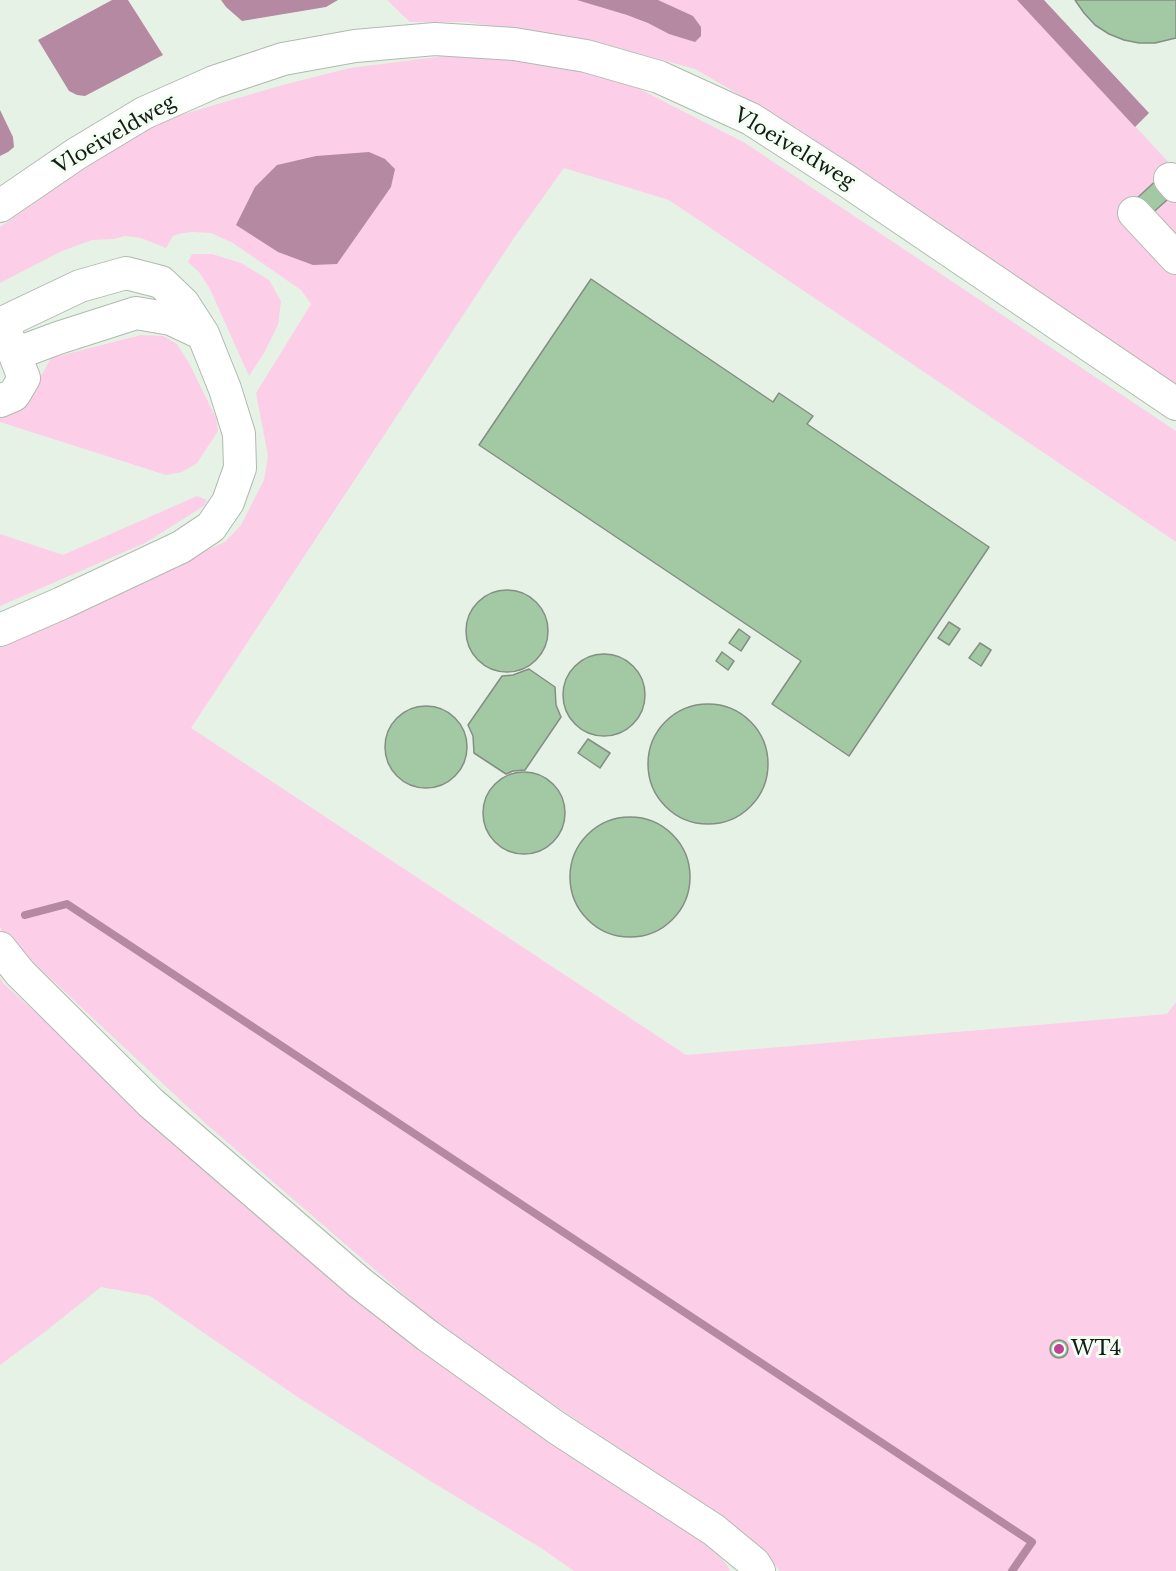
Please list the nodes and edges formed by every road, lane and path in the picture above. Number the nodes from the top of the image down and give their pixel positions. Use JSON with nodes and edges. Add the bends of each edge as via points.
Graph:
{"nodes":[{"id":1,"x":0,"y":206,"type":"edge"},
{"id":2,"x":1134,"y":213,"type":"dead end"},
{"id":3,"x":1176,"y":258,"type":"edge"},
{"id":4,"x":1,"y":324,"type":"edge"},
{"id":5,"x":203,"y":334,"type":"junction"},
{"id":6,"x":15,"y":354,"type":"junction"},
{"id":7,"x":0,"y":401,"type":"edge"},
{"id":8,"x":1176,"y":404,"type":"edge"},
{"id":9,"x":0,"y":630,"type":"edge"},
{"id":10,"x":0,"y":948,"type":"edge"},
{"id":11,"x":759,"y":1571,"type":"edge"}],
"edges":[{"from":1,"to":8,"type":"street","name":"Vloeiveldweg","via":[[144,113],[214,82],[283,59],[355,46],[435,39],[545,49],[586,56],[658,77],[751,119]]},
{"from":2,"to":3,"type":"street"},
{"from":4,"to":5,"type":"street","via":[[80,286],[126,273],[161,282],[183,303]]},
{"from":4,"to":6,"type":"street"},
{"from":5,"to":6,"type":"street","via":[[171,319],[136,314]]},
{"from":5,"to":9,"type":"street","via":[[239,434],[240,468],[228,502],[211,527],[181,547]]},
{"from":6,"to":7,"type":"street","via":[[24,378],[14,395]]},
{"from":10,"to":11,"type":"street","via":[[151,1103],[360,1283],[557,1428],[714,1530]]}]}
